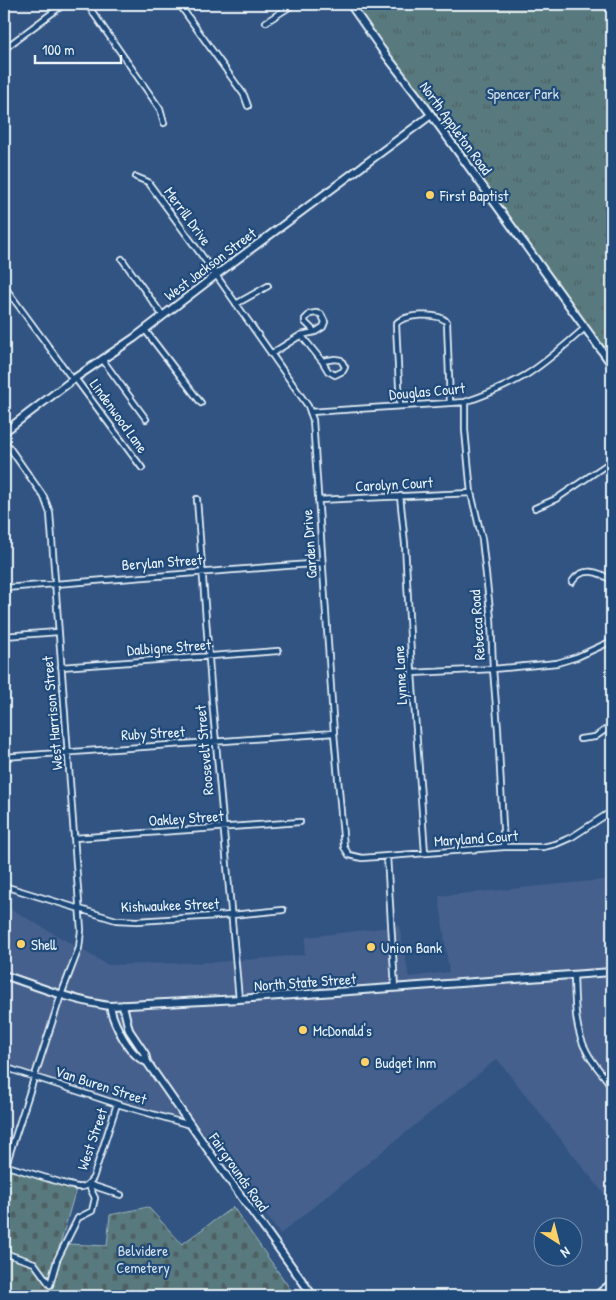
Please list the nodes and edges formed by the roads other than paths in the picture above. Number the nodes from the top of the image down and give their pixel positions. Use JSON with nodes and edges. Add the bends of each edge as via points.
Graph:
{"nodes":[{"id":1,"x":64,"y":4,"type":"edge"},
{"id":2,"x":86,"y":4,"type":"edge"},
{"id":3,"x":179,"y":4,"type":"edge"},
{"id":4,"x":294,"y":4,"type":"edge"},
{"id":5,"x":350,"y":4,"type":"edge"},
{"id":6,"x":266,"y":22,"type":"dead end"},
{"id":7,"x":4,"y":49,"type":"edge"},
{"id":8,"x":248,"y":106,"type":"dead end"},
{"id":9,"x":431,"y":115,"type":"junction"},
{"id":10,"x":164,"y":123,"type":"dead end"},
{"id":11,"x":136,"y":177,"type":"dead end"},
{"id":12,"x":122,"y":259,"type":"dead end"},
{"id":13,"x":216,"y":275,"type":"junction"},
{"id":14,"x":4,"y":286,"type":"edge"},
{"id":15,"x":268,"y":286,"type":"dead end"},
{"id":16,"x":236,"y":304,"type":"junction"},
{"id":17,"x":163,"y":316,"type":"junction"},
{"id":18,"x":585,"y":328,"type":"junction"},
{"id":19,"x":145,"y":330,"type":"junction"},
{"id":20,"x":315,"y":332,"type":"junction"},
{"id":21,"x":301,"y":335,"type":"junction"},
{"id":22,"x":271,"y":354,"type":"junction"},
{"id":23,"x":102,"y":359,"type":"junction"},
{"id":24,"x":322,"y":361,"type":"junction"},
{"id":25,"x":612,"y":365,"type":"edge"},
{"id":26,"x":74,"y":379,"type":"junction"},
{"id":27,"x":465,"y":402,"type":"junction"},
{"id":28,"x":201,"y":403,"type":"dead end"},
{"id":29,"x":450,"y":403,"type":"junction"},
{"id":30,"x":400,"y":406,"type":"junction"},
{"id":31,"x":310,"y":412,"type":"junction"},
{"id":32,"x":146,"y":419,"type":"dead end"},
{"id":33,"x":4,"y":432,"type":"edge"},
{"id":34,"x":4,"y":440,"type":"edge"},
{"id":35,"x":612,"y":461,"type":"edge"},
{"id":36,"x":142,"y":468,"type":"dead end"},
{"id":37,"x":471,"y":492,"type":"junction"},
{"id":38,"x":400,"y":496,"type":"junction"},
{"id":39,"x":197,"y":499,"type":"dead end"},
{"id":40,"x":318,"y":500,"type":"junction"},
{"id":41,"x":535,"y":508,"type":"dead end"},
{"id":42,"x":322,"y":563,"type":"junction"},
{"id":43,"x":202,"y":572,"type":"junction"},
{"id":44,"x":612,"y":581,"type":"edge"},
{"id":45,"x":55,"y":582,"type":"junction"},
{"id":46,"x":572,"y":582,"type":"dead end"},
{"id":47,"x":4,"y":588,"type":"edge"},
{"id":48,"x":58,"y":632,"type":"junction"},
{"id":49,"x":4,"y":636,"type":"edge"},
{"id":50,"x":612,"y":641,"type":"edge"},
{"id":51,"x":278,"y":651,"type":"dead end"},
{"id":52,"x":208,"y":657,"type":"junction"},
{"id":53,"x":61,"y":667,"type":"junction"},
{"id":54,"x":493,"y":669,"type":"junction"},
{"id":55,"x":412,"y":673,"type":"junction"},
{"id":56,"x":612,"y":725,"type":"edge"},
{"id":57,"x":334,"y":734,"type":"junction"},
{"id":58,"x":580,"y":739,"type":"dead end"},
{"id":59,"x":216,"y":742,"type":"junction"},
{"id":60,"x":68,"y":752,"type":"junction"},
{"id":61,"x":4,"y":757,"type":"edge"},
{"id":62,"x":612,"y":811,"type":"edge"},
{"id":63,"x":300,"y":822,"type":"dead end"},
{"id":64,"x":224,"y":828,"type":"junction"},
{"id":65,"x":74,"y":838,"type":"junction"},
{"id":66,"x":343,"y":841,"type":"joint"},
{"id":67,"x":504,"y":847,"type":"junction"},
{"id":68,"x":424,"y":853,"type":"junction"},
{"id":69,"x":387,"y":856,"type":"junction"},
{"id":70,"x":4,"y":886,"type":"edge"},
{"id":71,"x":283,"y":910,"type":"dead end"},
{"id":72,"x":80,"y":911,"type":"junction"},
{"id":73,"x":232,"y":915,"type":"junction"},
{"id":74,"x":612,"y":972,"type":"edge"},
{"id":75,"x":4,"y":975,"type":"edge"},
{"id":76,"x":574,"y":975,"type":"junction"},
{"id":77,"x":395,"y":988,"type":"junction"},
{"id":78,"x":62,"y":995,"type":"junction"},
{"id":79,"x":239,"y":999,"type":"junction"},
{"id":80,"x":123,"y":1005,"type":"junction"},
{"id":81,"x":110,"y":1006,"type":"junction"},
{"id":82,"x":148,"y":1062,"type":"junction"},
{"id":83,"x":4,"y":1067,"type":"edge"},
{"id":84,"x":35,"y":1077,"type":"junction"},
{"id":85,"x":612,"y":1087,"type":"edge"},
{"id":86,"x":117,"y":1104,"type":"junction"},
{"id":87,"x":190,"y":1125,"type":"junction"},
{"id":88,"x":4,"y":1167,"type":"edge"},
{"id":89,"x":88,"y":1184,"type":"junction"},
{"id":90,"x":121,"y":1195,"type":"dead end"},
{"id":91,"x":4,"y":1253,"type":"edge"},
{"id":92,"x":612,"y":1283,"type":"edge"},
{"id":93,"x":313,"y":1296,"type":"edge"},
{"id":94,"x":596,"y":1296,"type":"edge"}],
"edges":[{"from":1,"to":7,"type":"street"},
{"from":2,"to":10,"type":"street","via":[[160,109]]},
{"from":3,"to":8,"type":"street","via":[[244,95]]},
{"from":4,"to":6,"type":"street"},
{"from":5,"to":9,"type":"main road","name":"North Appleton Road"},
{"from":9,"to":13,"type":"main road","name":"West Jackson Street"},
{"from":9,"to":18,"type":"main road","name":"North Appleton Road"},
{"from":11,"to":13,"type":"street","name":"Merrill Drive","via":[[148,182]]},
{"from":12,"to":17,"type":"street"},
{"from":13,"to":16,"type":"street","name":"Garden Drive"},
{"from":13,"to":17,"type":"main road","name":"West Jackson Street"},
{"from":14,"to":26,"type":"street","name":"Lindenwood Lane"},
{"from":15,"to":16,"type":"street"},
{"from":16,"to":22,"type":"street","name":"Garden Drive"},
{"from":17,"to":19,"type":"main road","name":"West Jackson Street"},
{"from":18,"to":25,"type":"main road","name":"North Appleton Road"},
{"from":18,"to":27,"type":"street","name":"Douglas Court","via":[[526,375]]},
{"from":19,"to":23,"type":"main road","name":"West Jackson Street"},
{"from":19,"to":28,"type":"street"},
{"from":20,"to":20,"type":"street","via":[[324,327],[321,314],[310,314],[305,319]]},
{"from":20,"to":21,"type":"street"},
{"from":21,"to":22,"type":"street"},
{"from":21,"to":24,"type":"street"},
{"from":22,"to":31,"type":"street","name":"Garden Drive"},
{"from":23,"to":26,"type":"main road","name":"West Jackson Street"},
{"from":23,"to":32,"type":"street"},
{"from":24,"to":24,"type":"street","via":[[328,371],[336,375],[346,367],[335,358]]},
{"from":26,"to":33,"type":"main road","name":"West Jackson Street"},
{"from":26,"to":36,"type":"street","name":"Lindenwood Lane"},
{"from":27,"to":29,"type":"street","name":"Douglas Court"},
{"from":27,"to":37,"type":"street","name":"Rebecca Road"},
{"from":29,"to":30,"type":"street","name":"Douglas Court"},
{"from":29,"to":30,"type":"street","via":[[447,322],[439,316],[420,316],[403,318],[396,324]]},
{"from":30,"to":31,"type":"street","name":"Douglas Court"},
{"from":31,"to":40,"type":"street","name":"Garden Drive","via":[[314,428]]},
{"from":34,"to":45,"type":"street","name":"West Harrison Street","via":[[44,497],[50,513]]},
{"from":35,"to":41,"type":"street"},
{"from":37,"to":38,"type":"street","name":"Carolyn Court"},
{"from":37,"to":54,"type":"street","name":"Rebecca Road","via":[[482,539]]},
{"from":38,"to":40,"type":"street","name":"Carolyn Court"},
{"from":38,"to":55,"type":"street","name":"Lynne Lane"},
{"from":39,"to":43,"type":"street","name":"Roosevelt Street"},
{"from":40,"to":42,"type":"street","name":"Garden Drive"},
{"from":42,"to":43,"type":"street","name":"Berylan Street"},
{"from":42,"to":57,"type":"street","name":"Garden Drive"},
{"from":43,"to":45,"type":"street","name":"Berylan Street"},
{"from":43,"to":52,"type":"street","name":"Roosevelt Street"},
{"from":44,"to":46,"type":"street","via":[[588,571]]},
{"from":45,"to":47,"type":"street","name":"Berylan Street"},
{"from":45,"to":48,"type":"street","name":"West Harrison Street"},
{"from":48,"to":49,"type":"street"},
{"from":48,"to":53,"type":"street","name":"West Harrison Street"},
{"from":50,"to":54,"type":"street","via":[[557,663]]},
{"from":51,"to":52,"type":"street","name":"Dalbigne Street"},
{"from":52,"to":53,"type":"street","name":"Dalbigne Street"},
{"from":52,"to":59,"type":"street","name":"Roosevelt Street"},
{"from":53,"to":60,"type":"street","name":"West Harrison Street"},
{"from":54,"to":55,"type":"street"},
{"from":54,"to":67,"type":"street","name":"Rebecca Road"},
{"from":55,"to":68,"type":"street","name":"Lynne Lane"},
{"from":56,"to":58,"type":"street","via":[[595,737]]},
{"from":57,"to":59,"type":"street","name":"Ruby Street"},
{"from":57,"to":66,"type":"street","name":"Garden Drive"},
{"from":59,"to":60,"type":"street","name":"Ruby Street"},
{"from":59,"to":64,"type":"street","name":"Roosevelt Street"},
{"from":60,"to":61,"type":"street","name":"Ruby Street"},
{"from":60,"to":65,"type":"street","name":"West Harrison Street"},
{"from":62,"to":67,"type":"street","name":"Maryland Court","via":[[556,844]]},
{"from":63,"to":64,"type":"street","name":"Oakley Street"},
{"from":64,"to":65,"type":"street","name":"Oakley Street"},
{"from":64,"to":73,"type":"street","name":"Roosevelt Street"},
{"from":65,"to":72,"type":"street","name":"West Harrison Street"},
{"from":66,"to":69,"type":"street","name":"Maryland Court","via":[[346,852],[356,858]]},
{"from":67,"to":68,"type":"street","name":"Maryland Court"},
{"from":68,"to":69,"type":"street","name":"Maryland Court"},
{"from":69,"to":77,"type":"street"},
{"from":70,"to":72,"type":"street","name":"Kishwaukee Street"},
{"from":71,"to":73,"type":"street","name":"Kishwaukee Street"},
{"from":72,"to":73,"type":"street","name":"Kishwaukee Street","via":[[116,920]]},
{"from":72,"to":78,"type":"street","name":"West Harrison Street","via":[[79,948]]},
{"from":73,"to":79,"type":"street","name":"Roosevelt Street"},
{"from":74,"to":76,"type":"main road","name":"North State Street"},
{"from":75,"to":78,"type":"main road","name":"North State Street"},
{"from":76,"to":77,"type":"main road","name":"North State Street"},
{"from":76,"to":85,"type":"street","via":[[579,1033],[587,1052]]},
{"from":77,"to":79,"type":"main road","name":"North State Street"},
{"from":78,"to":81,"type":"main road","name":"North State Street"},
{"from":78,"to":84,"type":"street","name":"West Harrison Street"},
{"from":79,"to":80,"type":"main road","name":"North State Street"},
{"from":80,"to":81,"type":"main road","name":"North State Street"},
{"from":80,"to":82,"type":"main road","name":"Fairgrounds Road","via":[[129,1030]]},
{"from":81,"to":82,"type":"main road","name":"Fairgrounds Road","via":[[119,1031],[140,1060]]},
{"from":82,"to":87,"type":"main road","name":"Fairgrounds Road"},
{"from":83,"to":84,"type":"street","name":"Van Buren Street"},
{"from":84,"to":86,"type":"street","name":"Van Buren Street"},
{"from":84,"to":88,"type":"street","name":"West Harrison Street"},
{"from":86,"to":87,"type":"street","name":"Van Buren Street"},
{"from":86,"to":89,"type":"street","name":"West Street","via":[[93,1178]]},
{"from":87,"to":93,"type":"main road","name":"Fairgrounds Road"},
{"from":88,"to":89,"type":"street","via":[[80,1188]]},
{"from":89,"to":90,"type":"street"},
{"from":89,"to":91,"type":"street","name":"West Street","via":[[95,1198],[92,1212],[78,1218],[57,1260],[50,1285],[34,1262]]},
{"from":92,"to":94,"type":"main road"}]}
